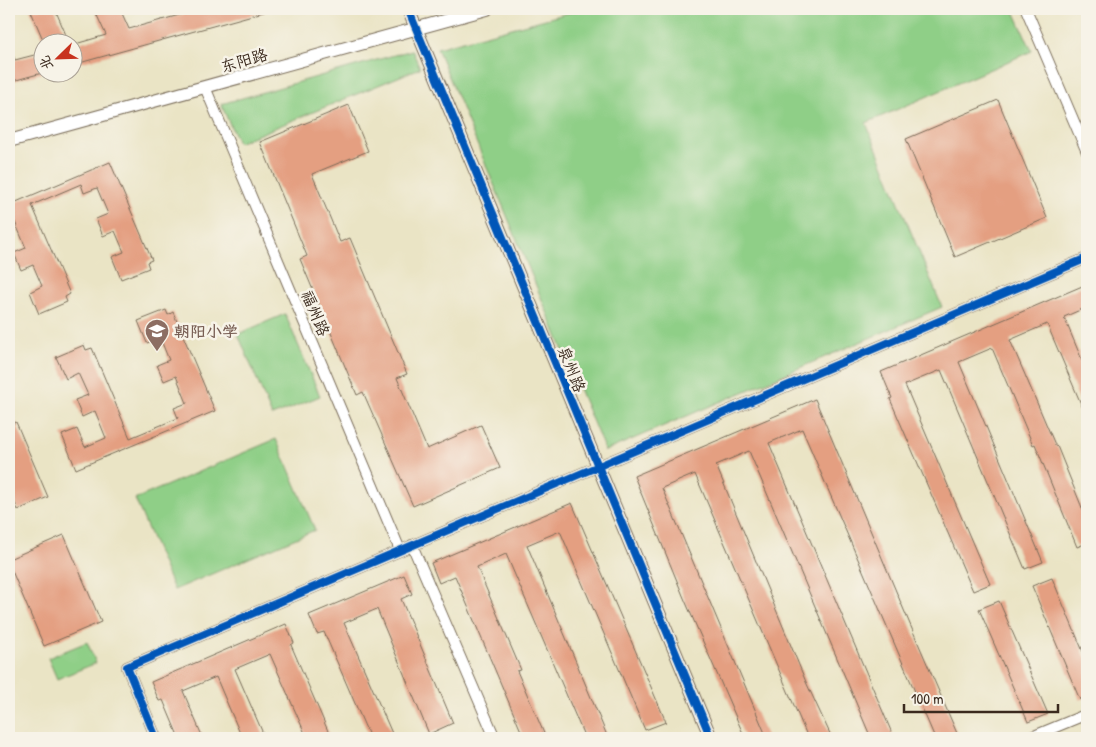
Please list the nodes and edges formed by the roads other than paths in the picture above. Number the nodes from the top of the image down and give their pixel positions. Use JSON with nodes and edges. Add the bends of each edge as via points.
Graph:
{"nodes":[{"id":1,"x":408,"y":9,"type":"edge"},
{"id":2,"x":487,"y":9,"type":"edge"},
{"id":3,"x":1026,"y":9,"type":"edge"},
{"id":4,"x":416,"y":28,"type":"junction"},
{"id":5,"x":205,"y":87,"type":"junction"},
{"id":6,"x":9,"y":141,"type":"edge"},
{"id":7,"x":1087,"y":152,"type":"edge"},
{"id":8,"x":1087,"y":258,"type":"edge"},
{"id":9,"x":597,"y":466,"type":"junction"},
{"id":10,"x":412,"y":545,"type":"junction"},
{"id":11,"x":400,"y":550,"type":"junction"},
{"id":12,"x":1087,"y":714,"type":"edge"},
{"id":13,"x":156,"y":738,"type":"edge"},
{"id":14,"x":495,"y":738,"type":"edge"},
{"id":15,"x":711,"y":738,"type":"edge"},
{"id":16,"x":1029,"y":738,"type":"edge"}],
"edges":[{"from":1,"to":4,"type":"street","name":"泉州路"},
{"from":2,"to":4,"type":"street","name":"东阳路"},
{"from":3,"to":7,"type":"street"},
{"from":4,"to":5,"type":"street","name":"东阳路"},
{"from":4,"to":9,"type":"street","name":"泉州路"},
{"from":5,"to":6,"type":"street","name":"东阳路"},
{"from":5,"to":11,"type":"street","name":"福州路"},
{"from":8,"to":9,"type":"street"},
{"from":9,"to":10,"type":"street"},
{"from":9,"to":15,"type":"street","name":"泉州路"},
{"from":10,"to":11,"type":"street"},
{"from":10,"to":14,"type":"street"},
{"from":11,"to":13,"type":"street","via":[[126,667]]},
{"from":12,"to":16,"type":"street"}]}
